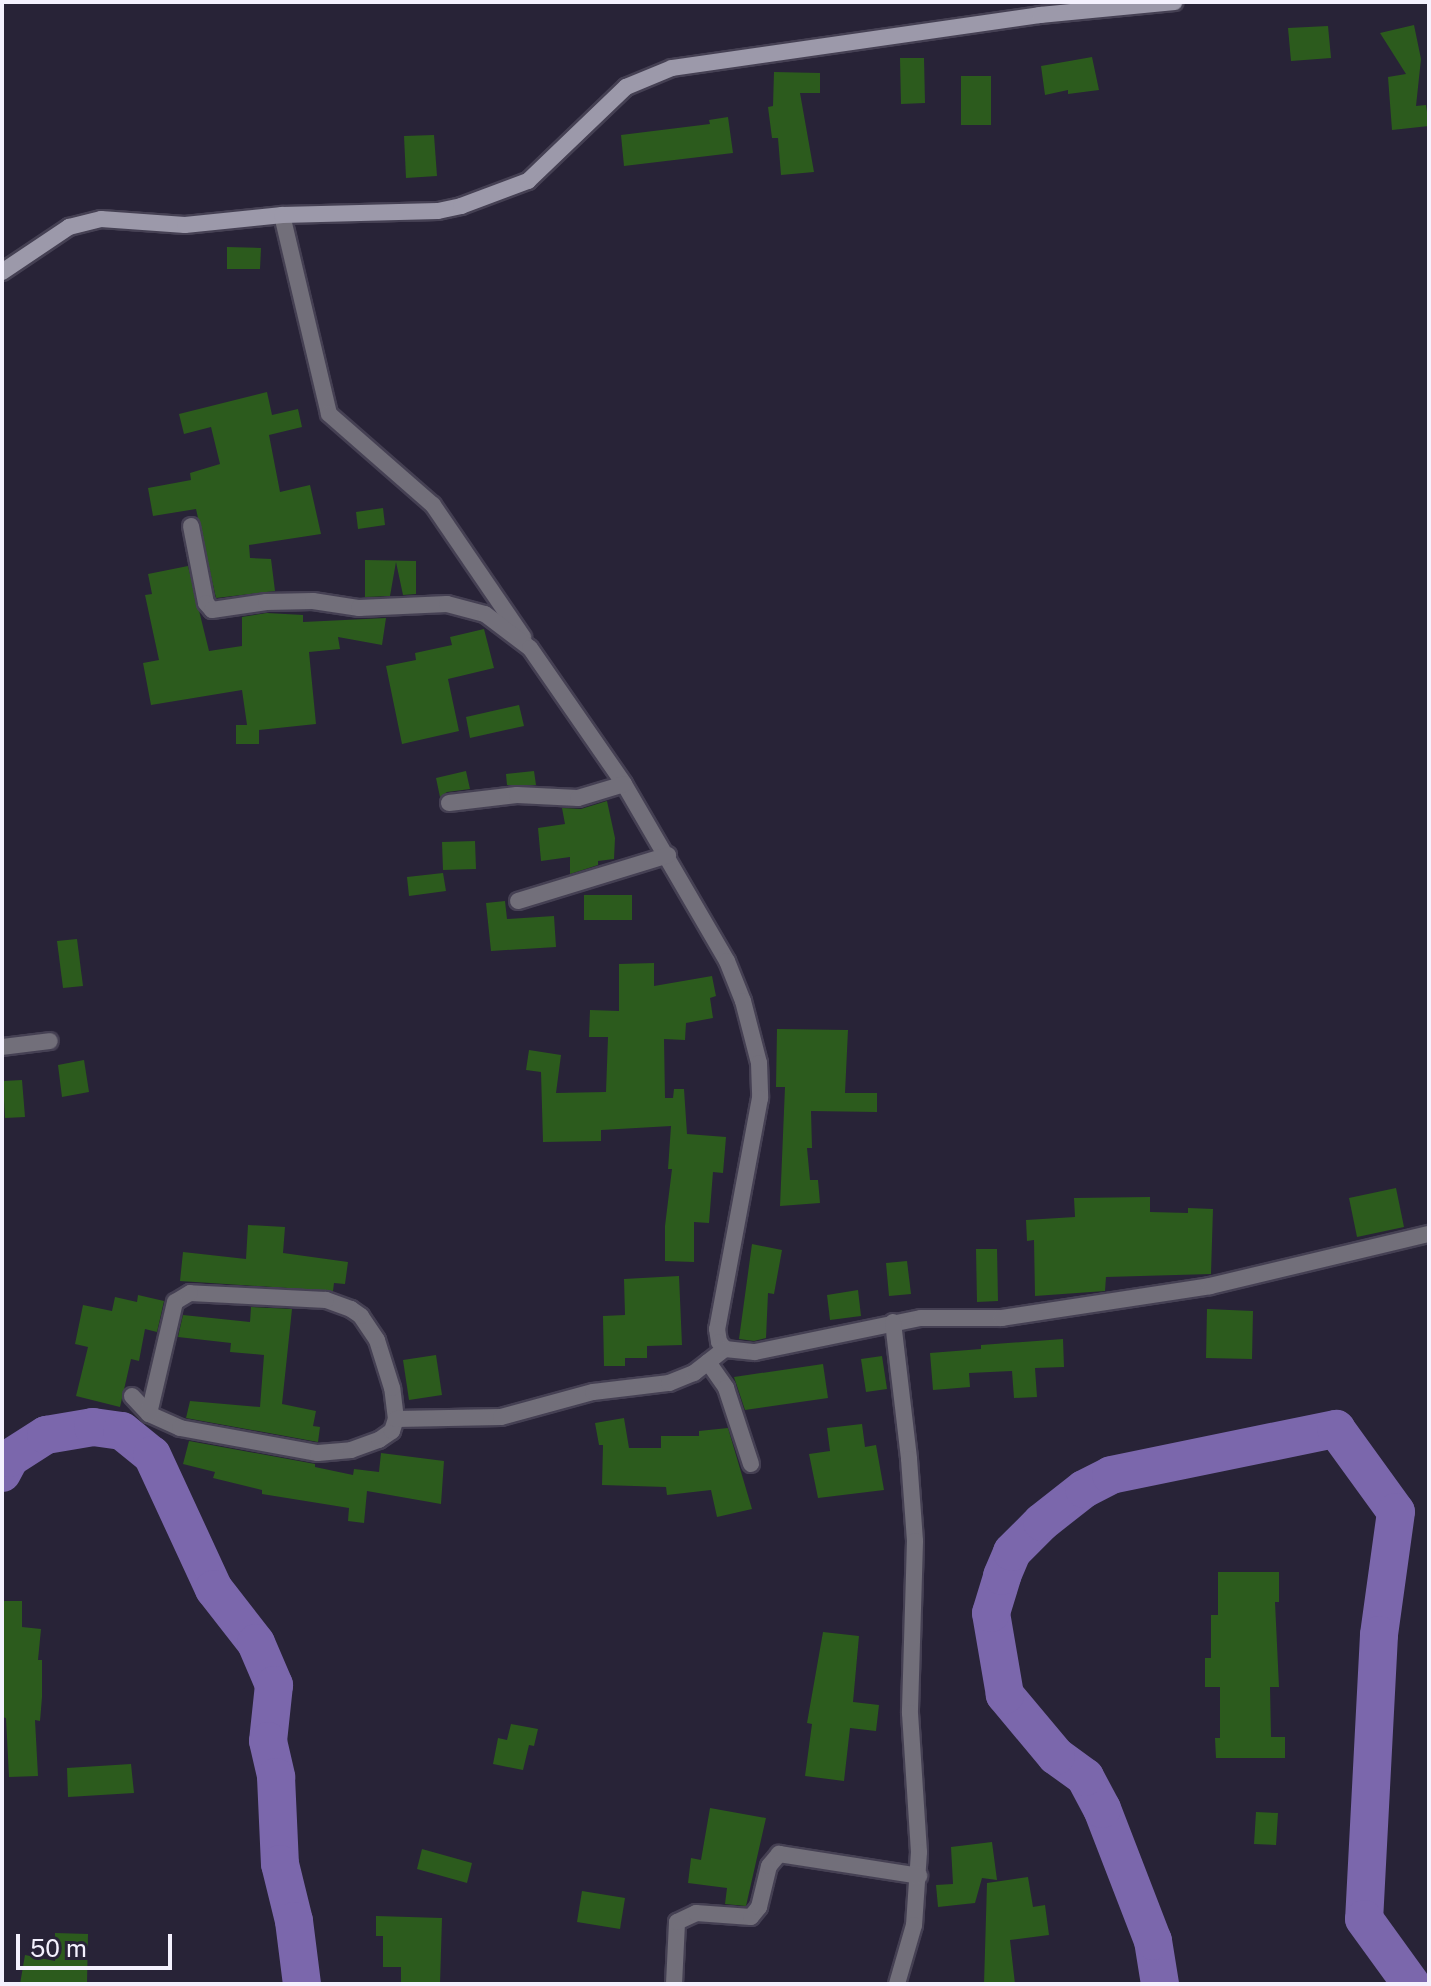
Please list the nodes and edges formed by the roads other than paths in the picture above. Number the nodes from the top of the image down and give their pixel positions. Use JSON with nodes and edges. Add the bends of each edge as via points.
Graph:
{"nodes":[{"id":1,"x":1174,"y":2,"type":"edge"},
{"id":2,"x":282,"y":215,"type":"junction"},
{"id":3,"x":2,"y":272,"type":"edge"},
{"id":4,"x":191,"y":526,"type":"dead end"},
{"id":5,"x":530,"y":648,"type":"junction"},
{"id":6,"x":624,"y":784,"type":"junction"},
{"id":7,"x":449,"y":803,"type":"dead end"},
{"id":8,"x":668,"y":855,"type":"junction"},
{"id":9,"x":518,"y":901,"type":"dead end"},
{"id":10,"x":50,"y":1041,"type":"dead end"},
{"id":11,"x":2,"y":1047,"type":"edge"},
{"id":12,"x":1429,"y":1234,"type":"edge"},
{"id":13,"x":893,"y":1322,"type":"junction"},
{"id":14,"x":725,"y":1349,"type":"junction"},
{"id":15,"x":708,"y":1362,"type":"junction"},
{"id":16,"x":132,"y":1396,"type":"dead end"},
{"id":17,"x":149,"y":1414,"type":"junction"},
{"id":18,"x":396,"y":1419,"type":"junction"},
{"id":19,"x":751,"y":1464,"type":"dead end"},
{"id":20,"x":919,"y":1876,"type":"junction"},
{"id":21,"x":674,"y":1984,"type":"edge"},
{"id":22,"x":897,"y":1984,"type":"edge"}],
"edges":[{"from":1,"to":2,"type":"street","via":[[1040,15],[672,68],[626,87],[535,176],[508,192],[444,210]]},
{"from":2,"to":3,"type":"street","via":[[185,225],[122,218],[78,224]]},
{"from":2,"to":5,"type":"street","via":[[329,414],[433,505]]},
{"from":4,"to":5,"type":"street","via":[[206,603],[212,610],[294,601],[395,609],[447,604],[485,614]]},
{"from":5,"to":6,"type":"street"},
{"from":6,"to":7,"type":"street","via":[[578,798],[517,795]]},
{"from":6,"to":8,"type":"street"},
{"from":8,"to":9,"type":"street"},
{"from":8,"to":14,"type":"street","via":[[727,961],[743,1001],[761,1080],[717,1329]]},
{"from":10,"to":11,"type":"street"},
{"from":12,"to":13,"type":"street","via":[[1210,1286],[1002,1318]]},
{"from":13,"to":14,"type":"street","via":[[770,1350]]},
{"from":13,"to":20,"type":"street","via":[[915,1541],[910,1713]]},
{"from":14,"to":15,"type":"street"},
{"from":15,"to":18,"type":"street","via":[[669,1383],[593,1392],[519,1414]]},
{"from":15,"to":19,"type":"street","via":[[726,1388]]},
{"from":16,"to":17,"type":"street"},
{"from":17,"to":18,"type":"street","via":[[180,1428],[318,1453],[379,1440],[392,1431]]},
{"from":17,"to":18,"type":"street","via":[[175,1302],[190,1293],[326,1300],[351,1309],[377,1340]]},
{"from":20,"to":21,"type":"street","via":[[779,1854],[769,1866],[759,1907],[751,1917],[696,1913],[677,1922]]},
{"from":20,"to":22,"type":"street","via":[[914,1925]]}]}
